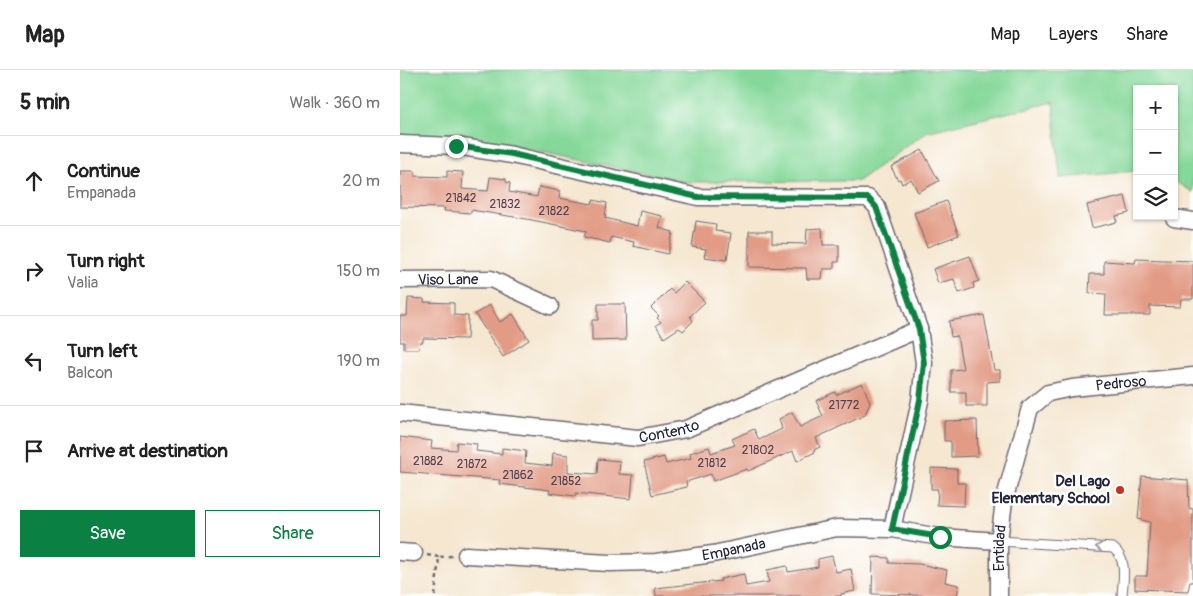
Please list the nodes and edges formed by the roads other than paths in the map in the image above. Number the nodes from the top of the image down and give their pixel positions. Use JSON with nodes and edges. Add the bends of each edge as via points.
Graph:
{"nodes":[{"id":1,"x":400,"y":144,"type":"edge"},
{"id":2,"x":1178,"y":219,"type":"edge"},
{"id":3,"x":1193,"y":221,"type":"edge"},
{"id":4,"x":400,"y":280,"type":"edge"},
{"id":5,"x":550,"y":306,"type":"dead end"},
{"id":6,"x":919,"y":329,"type":"junction"},
{"id":7,"x":1193,"y":376,"type":"edge"},
{"id":8,"x":1048,"y":393,"type":"joint"},
{"id":9,"x":400,"y":413,"type":"edge"},
{"id":10,"x":892,"y":529,"type":"junction"},
{"id":11,"x":999,"y":541,"type":"junction"},
{"id":12,"x":466,"y":555,"type":"road end"},
{"id":13,"x":999,"y":596,"type":"edge"},
{"id":14,"x":1122,"y":596,"type":"edge"}],
"edges":[{"from":1,"to":6,"type":"street","via":[[456,146],[512,154],[698,197],[868,198],[876,207]]},
{"from":2,"to":3,"type":"street"},
{"from":4,"to":5,"type":"street","name":"Viso Lane","via":[[491,280]]},
{"from":6,"to":9,"type":"street","name":"Contento","via":[[686,429],[638,438]]},
{"from":6,"to":10,"type":"street","via":[[924,363],[920,400]]},
{"from":7,"to":8,"type":"street","name":"Pedroso"},
{"from":8,"to":11,"type":"street","name":"Entidad","via":[[1030,408],[1004,501]]},
{"from":10,"to":11,"type":"street","name":"Empanada","via":[[940,537]]},
{"from":10,"to":12,"type":"street","name":"Empanada","via":[[837,528],[713,554],[656,562],[609,563]]},
{"from":11,"to":13,"type":"street","name":"Entidad"},
{"from":14,"to":11,"type":"lane","one_way":true,"via":[[1123,561],[1113,548]]}]}
